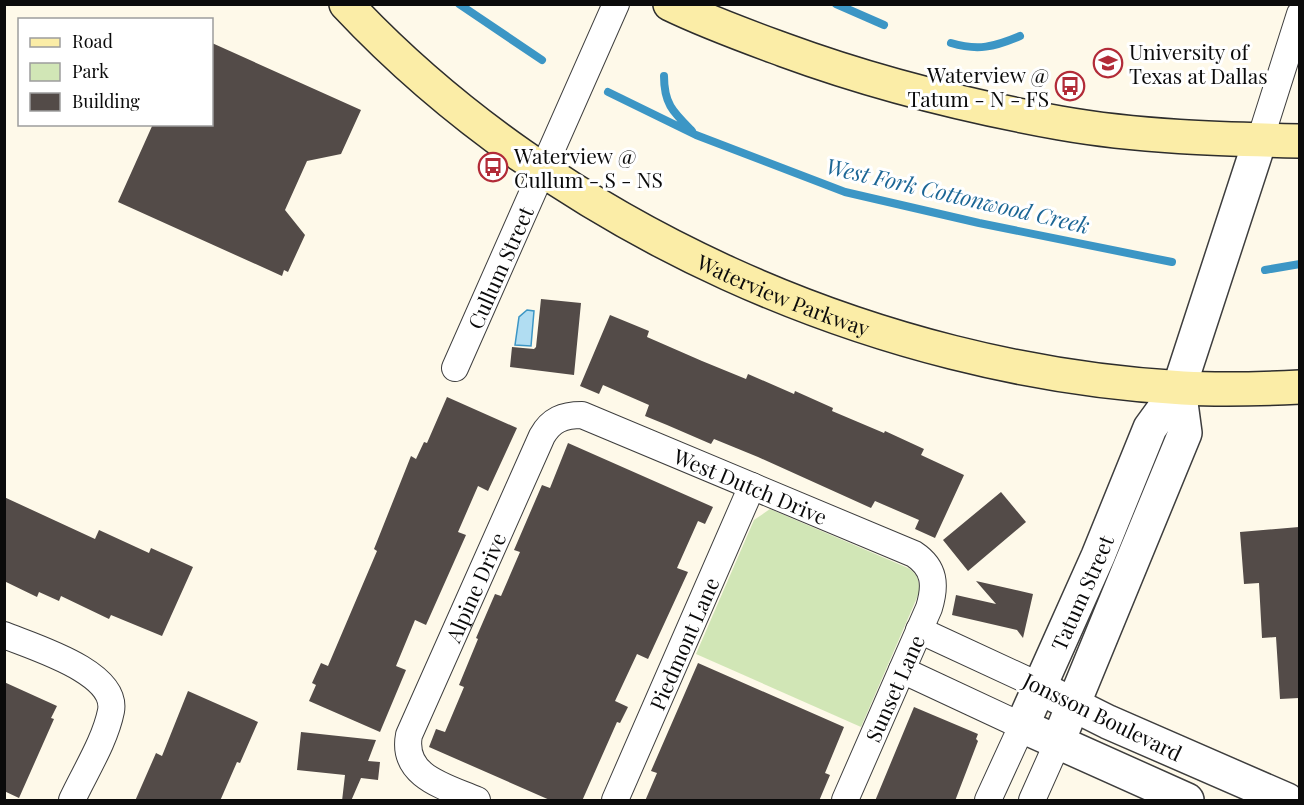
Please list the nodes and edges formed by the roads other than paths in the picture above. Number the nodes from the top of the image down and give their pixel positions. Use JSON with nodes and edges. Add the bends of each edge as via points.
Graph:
{"nodes":[{"id":1,"x":346,"y":4,"type":"edge"},
{"id":2,"x":616,"y":4,"type":"edge"},
{"id":3,"x":670,"y":4,"type":"edge"},
{"id":4,"x":1299,"y":14,"type":"edge"},
{"id":5,"x":1260,"y":140,"type":"junction"},
{"id":6,"x":1299,"y":141,"type":"edge"},
{"id":7,"x":543,"y":171,"type":"junction"},
{"id":8,"x":455,"y":368,"type":"dead end"},
{"id":9,"x":1299,"y":387,"type":"edge"},
{"id":10,"x":1179,"y":388,"type":"junction"},
{"id":11,"x":561,"y":417,"type":"joint"},
{"id":12,"x":752,"y":486,"type":"junction"},
{"id":13,"x":931,"y":573,"type":"joint"},
{"id":14,"x":920,"y":630,"type":"junction"},
{"id":15,"x":4,"y":634,"type":"edge"},
{"id":16,"x":902,"y":670,"type":"junction"},
{"id":17,"x":1040,"y":686,"type":"junction"},
{"id":18,"x":1073,"y":706,"type":"junction"},
{"id":19,"x":1022,"y":726,"type":"junction"},
{"id":20,"x":1056,"y":744,"type":"junction"},
{"id":21,"x":72,"y":801,"type":"edge"},
{"id":22,"x":477,"y":801,"type":"edge"},
{"id":23,"x":615,"y":801,"type":"edge"},
{"id":24,"x":844,"y":801,"type":"edge"},
{"id":25,"x":988,"y":801,"type":"edge"},
{"id":26,"x":1032,"y":801,"type":"edge"},
{"id":27,"x":1187,"y":801,"type":"edge"},
{"id":28,"x":1287,"y":801,"type":"edge"}],
"edges":[{"from":1,"to":7,"type":"main road","name":"Waterview Parkway","via":[[417,73]]},
{"from":2,"to":7,"type":"street","name":"Cullum Street"},
{"from":3,"to":5,"type":"main road","via":[[736,33],[861,77],[959,102],[1061,123],[1146,134]]},
{"from":4,"to":5,"type":"street"},
{"from":5,"to":6,"type":"main road"},
{"from":5,"to":10,"type":"street","name":"Tatum Street"},
{"from":7,"to":8,"type":"street","name":"Cullum Street"},
{"from":7,"to":10,"type":"main road","name":"Waterview Parkway","via":[[603,208],[753,285],[862,326],[1033,368]]},
{"from":9,"to":10,"type":"main road","name":"Waterview Parkway"},
{"from":10,"to":17,"type":"street","name":"Tatum Street","via":[[1150,428]]},
{"from":10,"to":18,"type":"street","name":"Tatum Street","via":[[1185,433]]},
{"from":11,"to":12,"type":"street","name":"West Dutch Drive","via":[[591,417]]},
{"from":11,"to":22,"type":"street","name":"Alpine Drive","via":[[550,423],[542,436],[409,735],[407,752],[413,766],[432,781]]},
{"from":12,"to":13,"type":"street","name":"West Dutch Drive","via":[[914,554]]},
{"from":12,"to":23,"type":"street","name":"Piedmont Lane"},
{"from":13,"to":14,"type":"street","name":"Sunset Lane","via":[[932,597]]},
{"from":14,"to":16,"type":"street","name":"Sunset Lane"},
{"from":14,"to":17,"type":"street","name":"Jonsson Boulevard"},
{"from":15,"to":21,"type":"street","via":[[82,669],[109,691],[111,709]]},
{"from":16,"to":19,"type":"street","name":"Jonsson Boulevard"},
{"from":16,"to":24,"type":"street","name":"Sunset Lane"},
{"from":17,"to":18,"type":"street","name":"Jonsson Boulevard"},
{"from":17,"to":19,"type":"street","name":"Tatum Street"},
{"from":18,"to":20,"type":"street","name":"Tatum Street"},
{"from":18,"to":28,"type":"street","name":"Jonsson Boulevard"},
{"from":19,"to":20,"type":"street","name":"Jonsson Boulevard"},
{"from":19,"to":25,"type":"street","name":"Tatum Street"},
{"from":20,"to":26,"type":"street","name":"Tatum Street"},
{"from":20,"to":27,"type":"street","name":"Jonsson Boulevard"}]}
